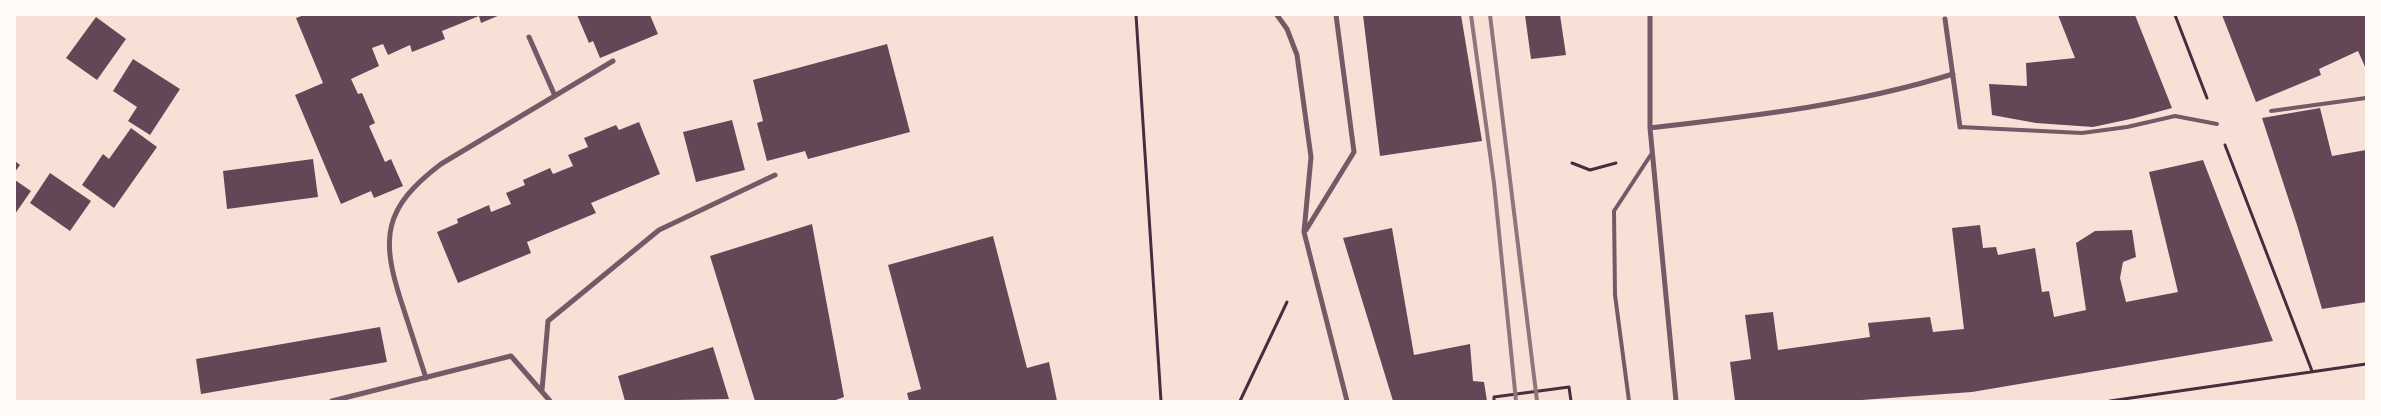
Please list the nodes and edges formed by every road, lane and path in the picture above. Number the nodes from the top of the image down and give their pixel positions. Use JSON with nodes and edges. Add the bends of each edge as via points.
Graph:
{"nodes":[{"id":1,"x":1136,"y":15,"type":"edge"},
{"id":2,"x":1277,"y":15,"type":"edge"},
{"id":3,"x":1336,"y":15,"type":"edge"},
{"id":4,"x":1650,"y":15,"type":"edge"},
{"id":5,"x":2175,"y":15,"type":"edge"},
{"id":6,"x":1945,"y":19,"type":"dead end"},
{"id":7,"x":529,"y":37,"type":"dead end"},
{"id":8,"x":613,"y":61,"type":"dead end"},
{"id":9,"x":1953,"y":74,"type":"junction"},
{"id":10,"x":555,"y":96,"type":"junction"},
{"id":11,"x":2366,"y":98,"type":"edge"},
{"id":12,"x":2271,"y":111,"type":"dead end"},
{"id":13,"x":2217,"y":124,"type":"junction"},
{"id":14,"x":1960,"y":127,"type":"joint"},
{"id":15,"x":1650,"y":128,"type":"junction"},
{"id":16,"x":1652,"y":153,"type":"junction"},
{"id":17,"x":1572,"y":163,"type":"dead end"},
{"id":18,"x":776,"y":175,"type":"dead end"},
{"id":19,"x":1304,"y":232,"type":"junction"},
{"id":20,"x":1287,"y":302,"type":"dead end"},
{"id":21,"x":2366,"y":364,"type":"edge"},
{"id":22,"x":2312,"y":371,"type":"junction"},
{"id":23,"x":426,"y":378,"type":"junction"},
{"id":24,"x":542,"y":390,"type":"junction"},
{"id":25,"x":1494,"y":399,"type":"edge"},
{"id":26,"x":332,"y":401,"type":"edge"},
{"id":27,"x":550,"y":401,"type":"edge"},
{"id":28,"x":1160,"y":401,"type":"edge"},
{"id":29,"x":1240,"y":401,"type":"edge"},
{"id":30,"x":1347,"y":401,"type":"edge"},
{"id":31,"x":1571,"y":401,"type":"edge"},
{"id":32,"x":1629,"y":401,"type":"edge"},
{"id":33,"x":1676,"y":401,"type":"edge"},
{"id":34,"x":2110,"y":401,"type":"edge"}],
"edges":[{"from":1,"to":28,"type":"path"},
{"from":2,"to":19,"type":"street","via":[[1287,29],[1297,55],[1311,157]]},
{"from":3,"to":19,"type":"street","via":[[1354,152]]},
{"from":4,"to":15,"type":"street"},
{"from":5,"to":13,"type":"path"},
{"from":6,"to":9,"type":"street"},
{"from":7,"to":10,"type":"street"},
{"from":8,"to":10,"type":"street"},
{"from":9,"to":14,"type":"street"},
{"from":9,"to":15,"type":"street","via":[[1842,102]]},
{"from":10,"to":23,"type":"street","via":[[418,181],[393,219],[388,242],[391,271]]},
{"from":11,"to":12,"type":"lane"},
{"from":13,"to":14,"type":"lane","via":[[2175,116],[2082,133]]},
{"from":13,"to":22,"type":"path"},
{"from":15,"to":16,"type":"street"},
{"from":16,"to":17,"type":"path","via":[[1590,170]]},
{"from":16,"to":32,"type":"lane","via":[[1614,211],[1615,295]]},
{"from":16,"to":33,"type":"street"},
{"from":18,"to":24,"type":"street","via":[[659,230],[548,320]]},
{"from":19,"to":30,"type":"street"},
{"from":20,"to":29,"type":"path"},
{"from":21,"to":22,"type":"path"},
{"from":22,"to":34,"type":"path"},
{"from":23,"to":24,"type":"street","via":[[511,356]]},
{"from":23,"to":26,"type":"street"},
{"from":24,"to":27,"type":"street"},
{"from":25,"to":31,"type":"path","via":[[1569,388]]}]}
